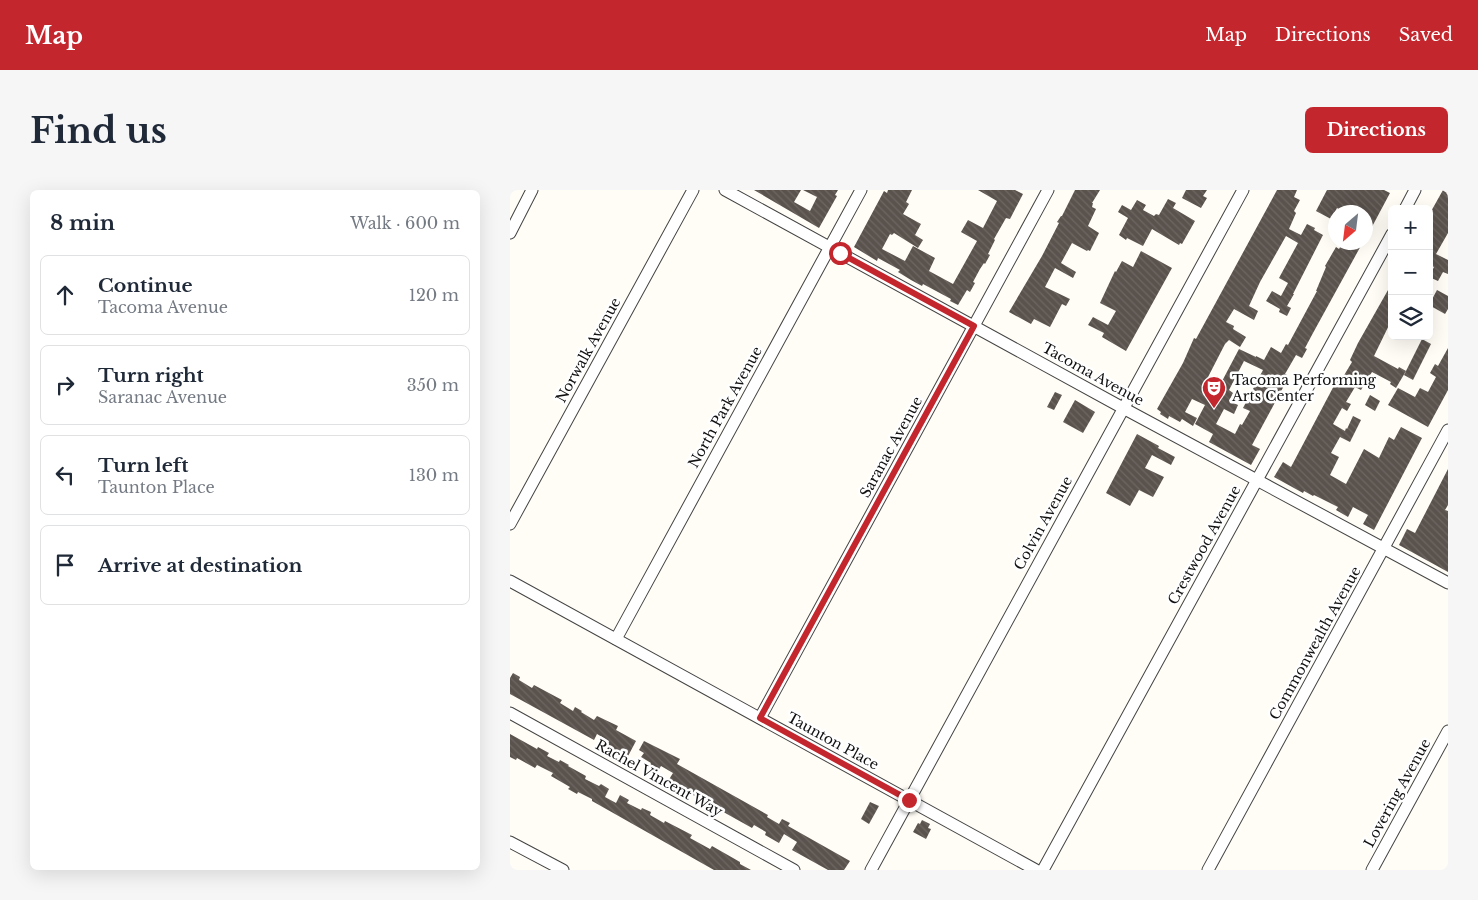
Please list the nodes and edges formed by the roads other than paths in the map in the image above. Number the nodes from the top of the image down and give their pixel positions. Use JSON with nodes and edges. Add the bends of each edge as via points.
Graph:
{"nodes":[{"id":1,"x":532,"y":190,"type":"edge"},
{"id":2,"x":693,"y":190,"type":"edge"},
{"id":3,"x":725,"y":190,"type":"edge"},
{"id":4,"x":861,"y":190,"type":"edge"},
{"id":5,"x":1048,"y":190,"type":"edge"},
{"id":6,"x":1243,"y":190,"type":"edge"},
{"id":7,"x":1416,"y":190,"type":"edge"},
{"id":8,"x":1407,"y":205,"type":"edge"},
{"id":9,"x":510,"y":233,"type":"edge"},
{"id":10,"x":1388,"y":241,"type":"edge"},
{"id":11,"x":830,"y":247,"type":"junction"},
{"id":12,"x":974,"y":326,"type":"junction"},
{"id":13,"x":1123,"y":408,"type":"junction"},
{"id":14,"x":1448,"y":430,"type":"edge"},
{"id":15,"x":1257,"y":480,"type":"junction"},
{"id":16,"x":510,"y":524,"type":"edge"},
{"id":17,"x":1383,"y":549,"type":"junction"},
{"id":18,"x":510,"y":581,"type":"edge"},
{"id":19,"x":1448,"y":583,"type":"edge"},
{"id":20,"x":616,"y":639,"type":"junction"},
{"id":21,"x":510,"y":713,"type":"edge"},
{"id":22,"x":760,"y":718,"type":"junction"},
{"id":23,"x":1448,"y":731,"type":"edge"},
{"id":24,"x":909,"y":800,"type":"junction"},
{"id":25,"x":510,"y":842,"type":"edge"},
{"id":26,"x":563,"y":870,"type":"edge"},
{"id":27,"x":794,"y":870,"type":"edge"},
{"id":28,"x":871,"y":870,"type":"edge"},
{"id":29,"x":1036,"y":870,"type":"edge"},
{"id":30,"x":1043,"y":870,"type":"edge"},
{"id":31,"x":1208,"y":870,"type":"edge"},
{"id":32,"x":1372,"y":870,"type":"edge"}],
"edges":[{"from":1,"to":9,"type":"street"},
{"from":2,"to":16,"type":"street","name":"Norwalk Avenue"},
{"from":3,"to":11,"type":"street","name":"Tacoma Avenue"},
{"from":4,"to":11,"type":"street","name":"North Park Avenue"},
{"from":5,"to":12,"type":"street","name":"Saranac Avenue"},
{"from":6,"to":13,"type":"street","name":"Colvin Avenue"},
{"from":7,"to":8,"type":"street"},
{"from":10,"to":15,"type":"street","name":"Crestwood Avenue"},
{"from":11,"to":12,"type":"street","name":"Tacoma Avenue"},
{"from":11,"to":20,"type":"street","name":"North Park Avenue"},
{"from":12,"to":13,"type":"street","name":"Tacoma Avenue"},
{"from":12,"to":22,"type":"street","name":"Saranac Avenue"},
{"from":13,"to":15,"type":"street","name":"Tacoma Avenue"},
{"from":13,"to":24,"type":"street","name":"Colvin Avenue"},
{"from":14,"to":17,"type":"street","name":"Commonwealth Avenue"},
{"from":15,"to":17,"type":"street","name":"Tacoma Avenue"},
{"from":15,"to":30,"type":"street","name":"Crestwood Avenue"},
{"from":17,"to":19,"type":"street","name":"Tacoma Avenue"},
{"from":17,"to":31,"type":"street","name":"Commonwealth Avenue"},
{"from":18,"to":20,"type":"street","name":"Taunton Place"},
{"from":20,"to":22,"type":"street","name":"Taunton Place"},
{"from":21,"to":27,"type":"street","name":"Rachel Vincent Way"},
{"from":22,"to":24,"type":"street","name":"Taunton Place"},
{"from":23,"to":32,"type":"street","name":"Lovering Avenue"},
{"from":24,"to":28,"type":"street","name":"Colvin Avenue"},
{"from":24,"to":29,"type":"street","name":"Taunton Place"},
{"from":25,"to":26,"type":"street"}]}
